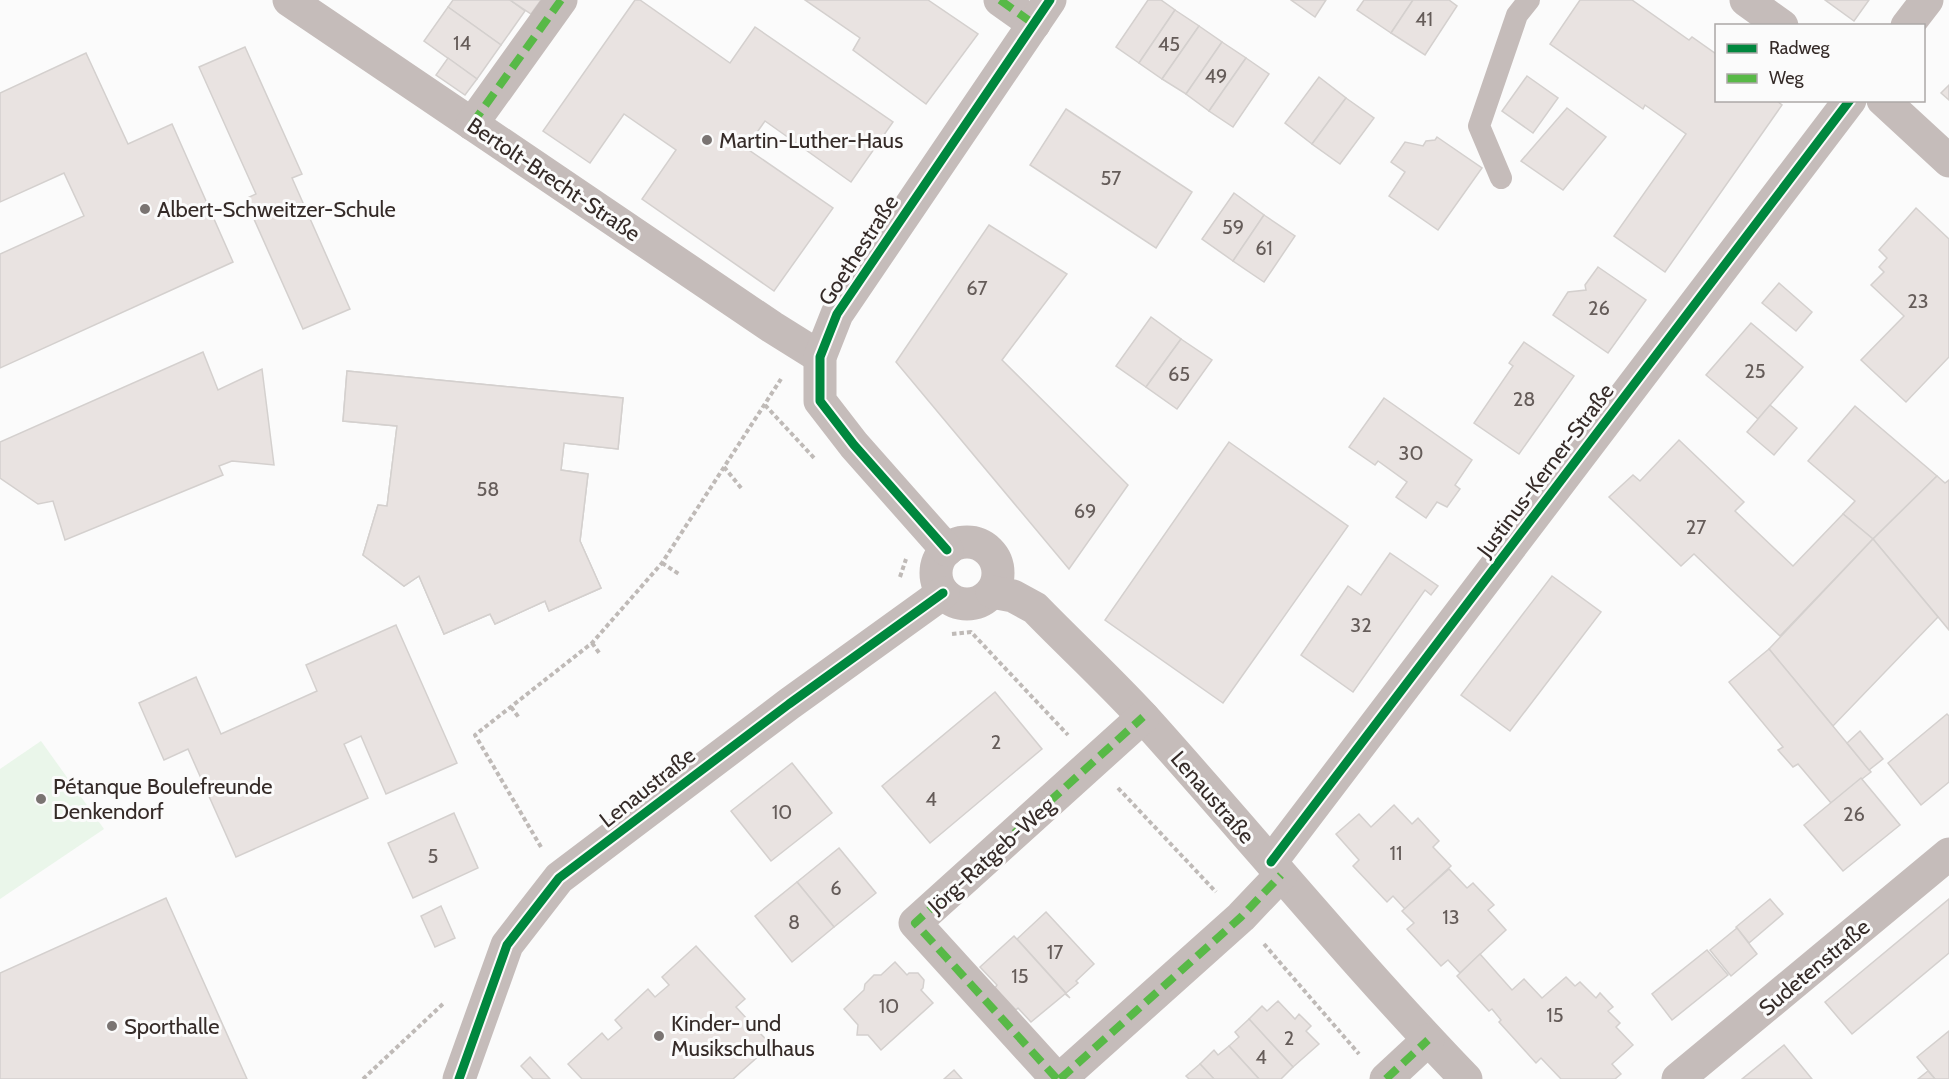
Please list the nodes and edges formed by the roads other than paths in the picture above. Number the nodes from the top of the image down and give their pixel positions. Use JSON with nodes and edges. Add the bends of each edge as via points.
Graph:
{"nodes":[{"id":1,"x":289,"y":0,"type":"edge"},
{"id":2,"x":561,"y":0,"type":"edge"},
{"id":3,"x":1000,"y":0,"type":"edge"},
{"id":4,"x":1529,"y":0,"type":"edge"},
{"id":5,"x":1746,"y":0,"type":"edge"},
{"id":6,"x":1927,"y":0,"type":"edge"},
{"id":7,"x":1042,"y":12,"type":"edge"},
{"id":8,"x":1779,"y":24,"type":"edge"},
{"id":9,"x":1909,"y":24,"type":"edge"},
{"id":10,"x":1849,"y":102,"type":"edge"},
{"id":11,"x":1885,"y":102,"type":"edge"},
{"id":12,"x":472,"y":124,"type":"junction"},
{"id":13,"x":1949,"y":161,"type":"edge"},
{"id":14,"x":1501,"y":177,"type":"dead end"},
{"id":15,"x":820,"y":357,"type":"junction"},
{"id":16,"x":947,"y":550,"type":"junction"},
{"id":17,"x":992,"y":592,"type":"junction"},
{"id":18,"x":943,"y":593,"type":"junction"},
{"id":19,"x":1143,"y":717,"type":"junction"},
{"id":20,"x":1949,"y":854,"type":"edge"},
{"id":21,"x":1276,"y":869,"type":"junction"},
{"id":22,"x":1428,"y":1040,"type":"junction"},
{"id":23,"x":1376,"y":1070,"type":"edge"},
{"id":24,"x":459,"y":1079,"type":"edge"},
{"id":25,"x":1058,"y":1079,"type":"edge"},
{"id":26,"x":1466,"y":1079,"type":"edge"},
{"id":27,"x":1678,"y":1079,"type":"edge"}],
"edges":[{"from":1,"to":12,"type":"street","name":"Bertolt-Brecht-Straße"},
{"from":2,"to":12,"type":"street"},
{"from":3,"to":7,"type":"street"},
{"from":4,"to":14,"type":"lane","via":[[1517,15],[1479,126]]},
{"from":5,"to":8,"type":"street"},
{"from":6,"to":9,"type":"street"},
{"from":7,"to":15,"type":"street","name":"Goethestraße","via":[[837,314]]},
{"from":10,"to":21,"type":"street","name":"Justinus-Kerner-Straße"},
{"from":11,"to":13,"type":"street"},
{"from":12,"to":15,"type":"street","name":"Bertolt-Brecht-Straße"},
{"from":15,"to":16,"type":"street","name":"Goethestraße","via":[[820,401]]},
{"from":16,"to":17,"type":"street","via":[[965,543],[984,547],[998,573]]},
{"from":16,"to":18,"type":"street","via":[[937,566],[938,585]]},
{"from":17,"to":18,"type":"street","via":[[968,604]]},
{"from":17,"to":19,"type":"street","name":"Lenaustraße","via":[[1013,596],[1035,608]]},
{"from":18,"to":24,"type":"street","name":"Lenaustraße","via":[[559,878],[507,945]]},
{"from":19,"to":21,"type":"street","name":"Lenaustraße"},
{"from":19,"to":25,"type":"street","name":"Jörg-Ratgeb-Weg","via":[[915,922]]},
{"from":20,"to":27,"type":"street","name":"Sudetenstraße"},
{"from":21,"to":22,"type":"street","name":"Lenaustraße"},
{"from":21,"to":25,"type":"street","name":"Jörg-Ratgeb-Weg","via":[[1241,917]]},
{"from":22,"to":23,"type":"street"},
{"from":22,"to":26,"type":"street","name":"Lenaustraße"}]}
